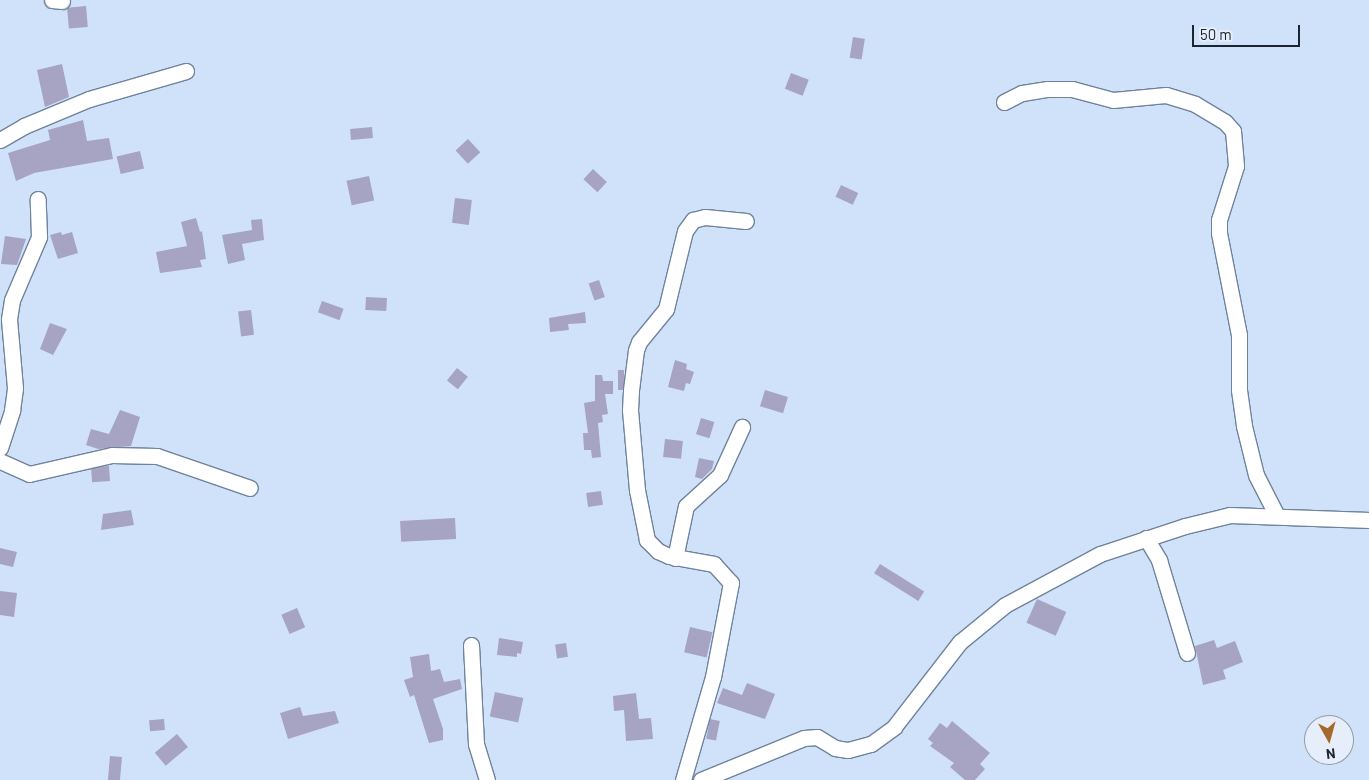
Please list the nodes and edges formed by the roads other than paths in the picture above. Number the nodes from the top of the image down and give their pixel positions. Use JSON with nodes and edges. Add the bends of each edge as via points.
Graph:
{"nodes":[{"id":1,"x":186,"y":70,"type":"dead end"},
{"id":2,"x":1004,"y":102,"type":"dead end"},
{"id":3,"x":0,"y":140,"type":"edge"},
{"id":4,"x":38,"y":199,"type":"dead end"},
{"id":5,"x":746,"y":221,"type":"dead end"},
{"id":6,"x":742,"y":427,"type":"dead end"},
{"id":7,"x":0,"y":448,"type":"edge"},
{"id":8,"x":0,"y":461,"type":"edge"},
{"id":9,"x":250,"y":488,"type":"dead end"},
{"id":10,"x":1277,"y":516,"type":"junction"},
{"id":11,"x":1369,"y":520,"type":"edge"},
{"id":12,"x":1146,"y":538,"type":"junction"},
{"id":13,"x":675,"y":558,"type":"junction"},
{"id":14,"x":471,"y":645,"type":"dead end"},
{"id":15,"x":1186,"y":653,"type":"dead end"},
{"id":16,"x":487,"y":780,"type":"edge"},
{"id":17,"x":683,"y":780,"type":"edge"},
{"id":18,"x":701,"y":780,"type":"edge"}],
"edges":[{"from":1,"to":3,"type":"street","via":[[89,99],[24,126]]},
{"from":2,"to":10,"type":"street","via":[[1022,93],[1048,89],[1072,89],[1113,100],[1166,94],[1195,104],[1233,131],[1236,166],[1219,220],[1219,233],[1239,335],[1239,390],[1244,426],[1256,475]]},
{"from":4,"to":7,"type":"street","via":[[39,237],[11,310],[15,388]]},
{"from":5,"to":13,"type":"street","via":[[724,216],[694,220],[681,246],[666,309],[636,350],[630,410],[642,526],[646,540],[658,551]]},
{"from":6,"to":13,"type":"street","via":[[720,475],[686,506]]},
{"from":8,"to":9,"type":"street","via":[[29,474],[112,455],[157,456]]},
{"from":10,"to":11,"type":"street"},
{"from":10,"to":12,"type":"street","via":[[1230,516]]},
{"from":12,"to":15,"type":"street","via":[[1159,560]]},
{"from":12,"to":18,"type":"street","via":[[1100,554],[1004,605],[960,642],[894,726],[871,744],[848,750],[835,748],[817,737],[804,738]]},
{"from":13,"to":17,"type":"street","via":[[714,564],[731,583],[713,677]]},
{"from":14,"to":16,"type":"street","via":[[476,744]]}]}
